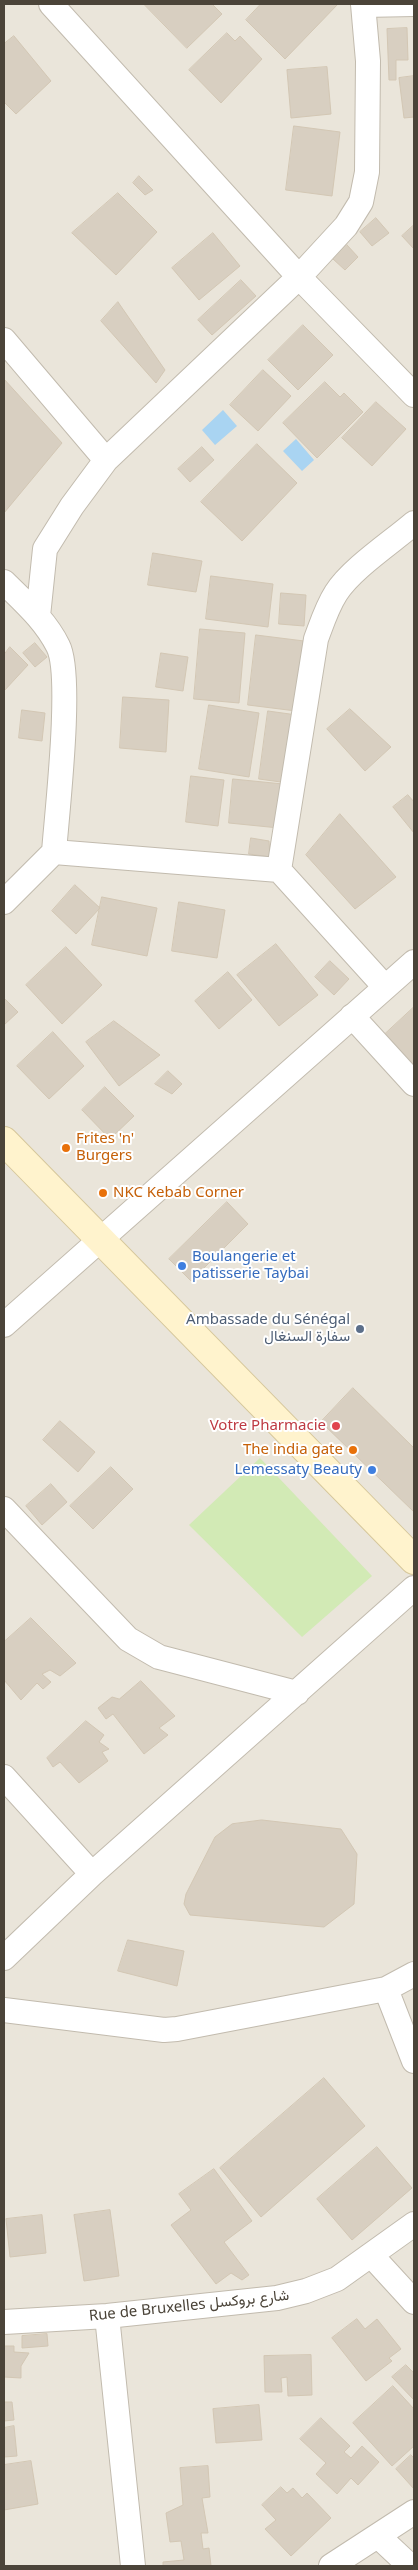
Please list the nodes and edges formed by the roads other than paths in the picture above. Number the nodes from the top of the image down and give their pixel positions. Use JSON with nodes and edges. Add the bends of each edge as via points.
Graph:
{"nodes":[{"id":1,"x":50,"y":4,"type":"edge"},
{"id":2,"x":363,"y":4,"type":"edge"},
{"id":3,"x":414,"y":4,"type":"edge"},
{"id":4,"x":299,"y":278,"type":"junction"},
{"id":5,"x":5,"y":344,"type":"edge"},
{"id":6,"x":414,"y":395,"type":"edge"},
{"id":7,"x":106,"y":460,"type":"junction"},
{"id":8,"x":414,"y":523,"type":"edge"},
{"id":9,"x":4,"y":582,"type":"edge"},
{"id":10,"x":38,"y":616,"type":"junction"},
{"id":11,"x":54,"y":852,"type":"junction"},
{"id":12,"x":279,"y":870,"type":"junction"},
{"id":13,"x":4,"y":902,"type":"edge"},
{"id":14,"x":414,"y":962,"type":"edge"},
{"id":15,"x":385,"y":987,"type":"junction"},
{"id":16,"x":352,"y":1016,"type":"junction"},
{"id":17,"x":414,"y":1084,"type":"edge"},
{"id":18,"x":4,"y":1141,"type":"edge"},
{"id":19,"x":100,"y":1239,"type":"junction"},
{"id":20,"x":4,"y":1325,"type":"edge"},
{"id":21,"x":4,"y":1509,"type":"edge"},
{"id":22,"x":414,"y":1560,"type":"edge"},
{"id":23,"x":414,"y":1588,"type":"edge"},
{"id":24,"x":296,"y":1693,"type":"junction"},
{"id":25,"x":4,"y":1777,"type":"edge"},
{"id":26,"x":92,"y":1874,"type":"junction"},
{"id":27,"x":4,"y":1958,"type":"edge"},
{"id":28,"x":414,"y":1974,"type":"edge"},
{"id":29,"x":386,"y":1988,"type":"junction"},
{"id":30,"x":4,"y":2010,"type":"edge"},
{"id":31,"x":414,"y":2061,"type":"edge"},
{"id":32,"x":414,"y":2224,"type":"edge"},
{"id":33,"x":371,"y":2255,"type":"junction"},
{"id":34,"x":414,"y":2302,"type":"edge"},
{"id":35,"x":107,"y":2316,"type":"junction"},
{"id":36,"x":4,"y":2322,"type":"edge"},
{"id":37,"x":414,"y":2512,"type":"edge"},
{"id":38,"x":379,"y":2537,"type":"junction"},
{"id":39,"x":133,"y":2566,"type":"edge"},
{"id":40,"x":331,"y":2566,"type":"edge"},
{"id":41,"x":410,"y":2566,"type":"edge"}],
"edges":[{"from":1,"to":4,"type":"street"},
{"from":2,"to":3,"type":"street"},
{"from":2,"to":4,"type":"street","via":[[368,60],[368,144],[361,202],[346,226]]},
{"from":4,"to":6,"type":"street"},
{"from":4,"to":7,"type":"street"},
{"from":5,"to":7,"type":"street"},
{"from":7,"to":10,"type":"street","via":[[45,549]]},
{"from":8,"to":12,"type":"street","via":[[353,574],[336,592],[325,612],[316,639]]},
{"from":9,"to":10,"type":"street"},
{"from":10,"to":11,"type":"street","via":[[60,648],[64,675]]},
{"from":11,"to":12,"type":"street"},
{"from":11,"to":13,"type":"street"},
{"from":12,"to":15,"type":"street"},
{"from":14,"to":15,"type":"street"},
{"from":15,"to":16,"type":"street"},
{"from":16,"to":17,"type":"street"},
{"from":16,"to":19,"type":"street"},
{"from":18,"to":19,"type":"main road"},
{"from":19,"to":20,"type":"street"},
{"from":19,"to":22,"type":"main road"},
{"from":21,"to":24,"type":"street","via":[[128,1639],[142,1649],[160,1657]]},
{"from":23,"to":24,"type":"street"},
{"from":24,"to":26,"type":"street"},
{"from":25,"to":26,"type":"street"},
{"from":26,"to":27,"type":"street"},
{"from":28,"to":29,"type":"street"},
{"from":29,"to":30,"type":"street","via":[[164,2030]]},
{"from":29,"to":31,"type":"street"},
{"from":32,"to":33,"type":"street","name":"Rue de Bruxelles شارع بروكسل"},
{"from":33,"to":34,"type":"street"},
{"from":33,"to":35,"type":"street","name":"Rue de Bruxelles شارع بروكسل","via":[[337,2279],[277,2298]]},
{"from":35,"to":36,"type":"street","name":"Rue de Bruxelles شارع بروكسل"},
{"from":35,"to":39,"type":"street"},
{"from":37,"to":38,"type":"street"},
{"from":38,"to":40,"type":"street"},
{"from":38,"to":41,"type":"street"}]}
